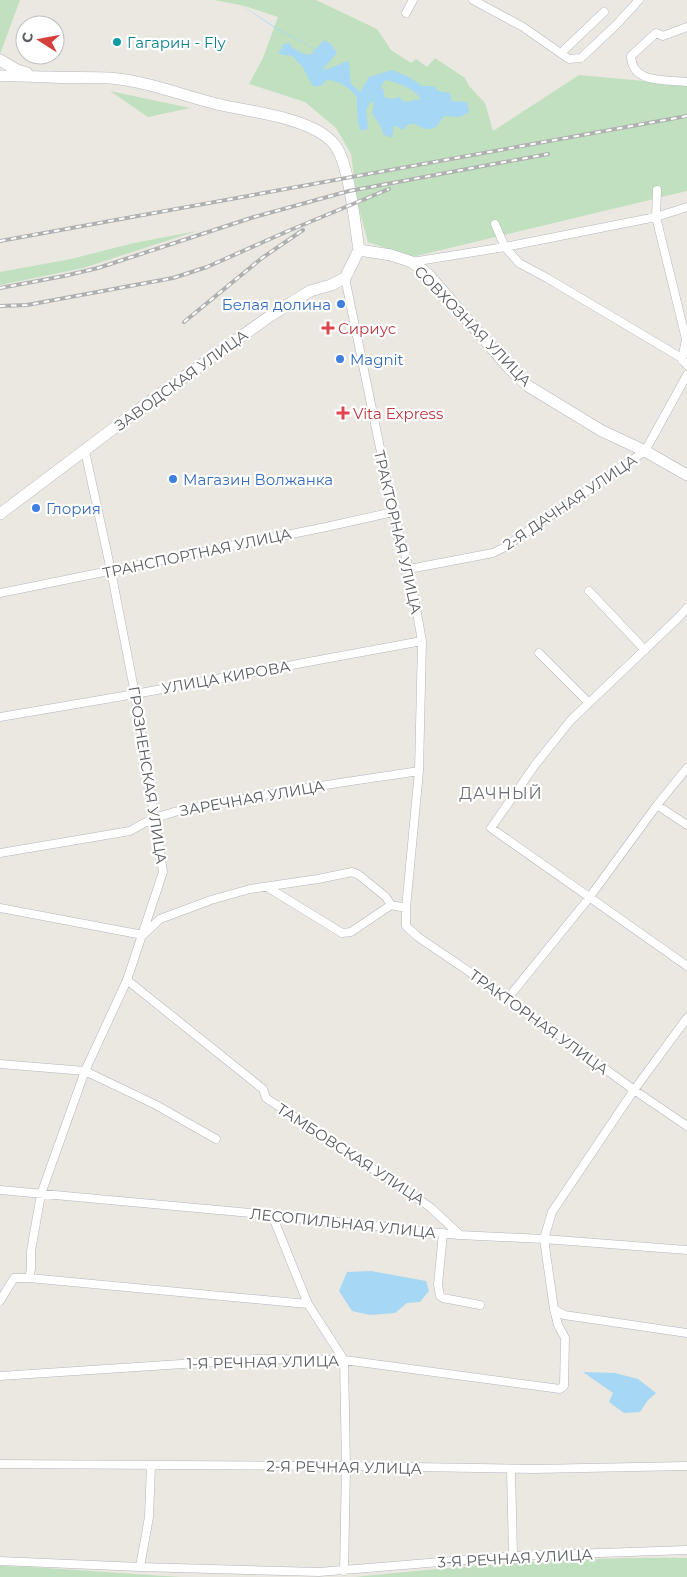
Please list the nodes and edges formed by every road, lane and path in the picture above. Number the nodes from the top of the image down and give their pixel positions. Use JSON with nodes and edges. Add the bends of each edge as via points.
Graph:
{"nodes":[{"id":1,"x":413,"y":0,"type":"edge"},
{"id":2,"x":473,"y":0,"type":"edge"},
{"id":3,"x":639,"y":0,"type":"edge"},
{"id":4,"x":604,"y":12,"type":"dead end"},
{"id":5,"x":406,"y":13,"type":"dead end"},
{"id":6,"x":687,"y":27,"type":"edge"},
{"id":7,"x":561,"y":53,"type":"junction"},
{"id":8,"x":0,"y":60,"type":"edge"},
{"id":9,"x":0,"y":76,"type":"edge"},
{"id":10,"x":35,"y":76,"type":"junction"},
{"id":11,"x":687,"y":82,"type":"edge"},
{"id":12,"x":658,"y":190,"type":"dead end"},
{"id":13,"x":687,"y":206,"type":"edge"},
{"id":14,"x":656,"y":218,"type":"junction"},
{"id":15,"x":495,"y":224,"type":"dead end"},
{"id":16,"x":506,"y":247,"type":"junction"},
{"id":17,"x":359,"y":250,"type":"junction"},
{"id":18,"x":412,"y":262,"type":"junction"},
{"id":19,"x":345,"y":278,"type":"junction"},
{"id":20,"x":685,"y":363,"type":"edge"},
{"id":21,"x":687,"y":375,"type":"edge"},
{"id":22,"x":84,"y":451,"type":"junction"},
{"id":23,"x":645,"y":451,"type":"junction"},
{"id":24,"x":687,"y":475,"type":"edge"},
{"id":25,"x":393,"y":512,"type":"junction"},
{"id":26,"x":0,"y":514,"type":"edge"},
{"id":27,"x":409,"y":569,"type":"junction"},
{"id":28,"x":112,"y":571,"type":"junction"},
{"id":29,"x":589,"y":591,"type":"dead end"},
{"id":30,"x":0,"y":593,"type":"edge"},
{"id":31,"x":687,"y":608,"type":"edge"},
{"id":32,"x":422,"y":641,"type":"junction"},
{"id":33,"x":645,"y":650,"type":"junction"},
{"id":34,"x":539,"y":653,"type":"dead end"},
{"id":35,"x":135,"y":694,"type":"junction"},
{"id":36,"x":589,"y":704,"type":"junction"},
{"id":37,"x":0,"y":717,"type":"edge"},
{"id":38,"x":687,"y":768,"type":"edge"},
{"id":39,"x":419,"y":771,"type":"junction"},
{"id":40,"x":657,"y":805,"type":"junction"},
{"id":41,"x":155,"y":819,"type":"junction"},
{"id":42,"x":687,"y":824,"type":"edge"},
{"id":43,"x":0,"y":853,"type":"edge"},
{"id":44,"x":267,"y":887,"type":"junction"},
{"id":45,"x":590,"y":898,"type":"junction"},
{"id":46,"x":391,"y":905,"type":"junction"},
{"id":47,"x":0,"y":908,"type":"edge"},
{"id":48,"x":406,"y":908,"type":"junction"},
{"id":49,"x":143,"y":934,"type":"junction"},
{"id":50,"x":687,"y":966,"type":"edge"},
{"id":51,"x":127,"y":980,"type":"junction"},
{"id":52,"x":508,"y":998,"type":"junction"},
{"id":53,"x":687,"y":1018,"type":"edge"},
{"id":54,"x":0,"y":1064,"type":"edge"},
{"id":55,"x":85,"y":1071,"type":"junction"},
{"id":56,"x":634,"y":1090,"type":"junction"},
{"id":57,"x":687,"y":1126,"type":"edge"},
{"id":58,"x":216,"y":1139,"type":"dead end"},
{"id":59,"x":0,"y":1190,"type":"edge"},
{"id":60,"x":41,"y":1194,"type":"junction"},
{"id":61,"x":437,"y":1213,"type":"junction"},
{"id":62,"x":272,"y":1215,"type":"junction"},
{"id":63,"x":441,"y":1233,"type":"junction"},
{"id":64,"x":459,"y":1235,"type":"junction"},
{"id":65,"x":544,"y":1239,"type":"junction"},
{"id":66,"x":687,"y":1250,"type":"edge"},
{"id":67,"x":29,"y":1278,"type":"junction"},
{"id":68,"x":0,"y":1301,"type":"edge"},
{"id":69,"x":308,"y":1304,"type":"junction"},
{"id":70,"x":480,"y":1305,"type":"dead end"},
{"id":71,"x":554,"y":1309,"type":"junction"},
{"id":72,"x":687,"y":1333,"type":"edge"},
{"id":73,"x":344,"y":1360,"type":"junction"},
{"id":74,"x":0,"y":1376,"type":"edge"},
{"id":75,"x":0,"y":1464,"type":"edge"},
{"id":76,"x":151,"y":1465,"type":"junction"},
{"id":77,"x":346,"y":1466,"type":"junction"},
{"id":78,"x":687,"y":1466,"type":"edge"},
{"id":79,"x":511,"y":1469,"type":"junction"},
{"id":80,"x":687,"y":1550,"type":"edge"},
{"id":81,"x":513,"y":1556,"type":"junction"},
{"id":82,"x":0,"y":1561,"type":"edge"},
{"id":83,"x":140,"y":1567,"type":"junction"},
{"id":84,"x":344,"y":1571,"type":"junction"}],
"edges":[{"from":1,"to":5,"type":"street"},
{"from":2,"to":7,"type":"street","via":[[523,27]]},
{"from":3,"to":7,"type":"street","via":[[581,58],[570,59]]},
{"from":4,"to":7,"type":"street"},
{"from":6,"to":11,"type":"street","via":[[663,36],[656,33],[631,56],[638,74],[645,78]]},
{"from":8,"to":10,"type":"street"},
{"from":9,"to":10,"type":"street"},
{"from":10,"to":17,"type":"street","via":[[130,81],[273,115],[320,132],[334,143],[342,156]]},
{"from":12,"to":14,"type":"street"},
{"from":13,"to":14,"type":"street"},
{"from":14,"to":16,"type":"street"},
{"from":14,"to":20,"type":"street","via":[[686,339]]},
{"from":15,"to":16,"type":"street"},
{"from":16,"to":18,"type":"street"},
{"from":16,"to":20,"type":"street","via":[[519,263]]},
{"from":17,"to":18,"type":"street","name":"СОВХОЗНАЯ УЛИЦА"},
{"from":17,"to":19,"type":"street"},
{"from":18,"to":23,"type":"street","name":"СОВХОЗНАЯ УЛИЦА","via":[[428,274],[528,386],[602,431]]},
{"from":19,"to":22,"type":"street","name":"ЗАВОДСКАЯ УЛИЦА","via":[[287,304]]},
{"from":19,"to":25,"type":"street","name":"ТРАКТОРНАЯ УЛИЦА"},
{"from":21,"to":23,"type":"street","name":"2-Я ДАЧНАЯ УЛИЦА"},
{"from":22,"to":26,"type":"street","name":"ЗАВОДСКАЯ УЛИЦА"},
{"from":22,"to":28,"type":"street","name":"ГРОЗНЕНСКАЯ УЛИЦА"},
{"from":23,"to":24,"type":"street","name":"СОВХОЗНАЯ УЛИЦА"},
{"from":23,"to":27,"type":"street","name":"2-Я ДАЧНАЯ УЛИЦА","via":[[493,553]]},
{"from":25,"to":27,"type":"street","name":"ТРАКТОРНАЯ УЛИЦА"},
{"from":25,"to":28,"type":"street","name":"ТРАНСПОРТНАЯ УЛИЦА"},
{"from":27,"to":32,"type":"street","name":"ТРАКТОРНАЯ УЛИЦА"},
{"from":28,"to":30,"type":"street","name":"ТРАНСПОРТНАЯ УЛИЦА"},
{"from":28,"to":35,"type":"street","name":"ГРОЗНЕНСКАЯ УЛИЦА"},
{"from":29,"to":33,"type":"street"},
{"from":31,"to":33,"type":"street"},
{"from":32,"to":35,"type":"street","name":"УЛИЦА КИРОВА"},
{"from":32,"to":39,"type":"street","name":"ТРАКТОРНАЯ УЛИЦА"},
{"from":33,"to":36,"type":"street"},
{"from":34,"to":36,"type":"street"},
{"from":35,"to":37,"type":"street","name":"УЛИЦА КИРОВА"},
{"from":35,"to":41,"type":"street","name":"ГРОЗНЕНСКАЯ УЛИЦА"},
{"from":36,"to":45,"type":"street","via":[[571,720],[535,765],[491,828]]},
{"from":38,"to":40,"type":"street"},
{"from":39,"to":41,"type":"street","name":"ЗАРЕЧНАЯ УЛИЦА","via":[[184,809]]},
{"from":39,"to":48,"type":"street","name":"ТРАКТОРНАЯ УЛИЦА"},
{"from":40,"to":42,"type":"street"},
{"from":40,"to":45,"type":"street"},
{"from":41,"to":43,"type":"street","name":"ЗАРЕЧНАЯ УЛИЦА","via":[[130,831]]},
{"from":41,"to":49,"type":"street","name":"ГРОЗНЕНСКАЯ УЛИЦА","via":[[163,872]]},
{"from":44,"to":46,"type":"street","via":[[352,872],[386,897]]},
{"from":44,"to":46,"type":"street","via":[[342,933],[351,932]]},
{"from":44,"to":49,"type":"street","via":[[185,909],[160,919]]},
{"from":45,"to":50,"type":"street"},
{"from":45,"to":52,"type":"street"},
{"from":46,"to":48,"type":"street"},
{"from":47,"to":49,"type":"street"},
{"from":48,"to":52,"type":"street","name":"ТРАКТОРНАЯ УЛИЦА","via":[[406,926],[418,937]]},
{"from":49,"to":51,"type":"street","name":"ГРОЗНЕНСКАЯ УЛИЦА"},
{"from":51,"to":55,"type":"street","name":"ГРОЗНЕНСКАЯ УЛИЦА"},
{"from":51,"to":61,"type":"street","name":"ТАМБОВСКАЯ УЛИЦА","via":[[262,1089],[266,1098]]},
{"from":52,"to":56,"type":"street","name":"ТРАКТОРНАЯ УЛИЦА"},
{"from":53,"to":56,"type":"street"},
{"from":54,"to":55,"type":"street"},
{"from":55,"to":58,"type":"street","via":[[156,1105]]},
{"from":55,"to":60,"type":"street","name":"ГРОЗНЕНСКАЯ УЛИЦА"},
{"from":56,"to":57,"type":"street","name":"ТРАКТОРНАЯ УЛИЦА"},
{"from":56,"to":65,"type":"street","via":[[552,1212]]},
{"from":59,"to":60,"type":"street","name":"ЛЕСОПИЛЬНАЯ УЛИЦА"},
{"from":60,"to":62,"type":"street","name":"ЛЕСОПИЛЬНАЯ УЛИЦА"},
{"from":60,"to":67,"type":"street","name":"ГРОЗНЕНСКАЯ УЛИЦА"},
{"from":61,"to":63,"type":"street"},
{"from":61,"to":64,"type":"street","name":"ТАМБОВСКАЯ УЛИЦА"},
{"from":62,"to":63,"type":"street","name":"ЛЕСОПИЛЬНАЯ УЛИЦА"},
{"from":62,"to":69,"type":"street"},
{"from":63,"to":64,"type":"street","name":"ЛЕСОПИЛЬНАЯ УЛИЦА"},
{"from":63,"to":70,"type":"street","via":[[440,1296]]},
{"from":64,"to":65,"type":"street","name":"ЛЕСОПИЛЬНАЯ УЛИЦА"},
{"from":65,"to":66,"type":"street","name":"ЛЕСОПИЛЬНАЯ УЛИЦА"},
{"from":65,"to":71,"type":"street"},
{"from":67,"to":68,"type":"street","via":[[14,1278]]},
{"from":67,"to":69,"type":"street"},
{"from":69,"to":73,"type":"street"},
{"from":71,"to":72,"type":"street","via":[[564,1315]]},
{"from":71,"to":73,"type":"street","name":"1-Я РЕЧНАЯ УЛИЦА","via":[[565,1338],[564,1386],[560,1389]]},
{"from":73,"to":74,"type":"street","name":"1-Я РЕЧНАЯ УЛИЦА","via":[[258,1359]]},
{"from":73,"to":77,"type":"street"},
{"from":75,"to":76,"type":"street","name":"2-Я РЕЧНАЯ УЛИЦА"},
{"from":76,"to":77,"type":"street","name":"2-Я РЕЧНАЯ УЛИЦА"},
{"from":76,"to":83,"type":"street","via":[[149,1517]]},
{"from":77,"to":79,"type":"street","name":"2-Я РЕЧНАЯ УЛИЦА"},
{"from":77,"to":84,"type":"street"},
{"from":78,"to":79,"type":"street","name":"2-Я РЕЧНАЯ УЛИЦА"},
{"from":79,"to":81,"type":"street"},
{"from":80,"to":81,"type":"street","name":"3-Я РЕЧНАЯ УЛИЦА"},
{"from":81,"to":84,"type":"street","name":"3-Я РЕЧНАЯ УЛИЦА"},
{"from":82,"to":83,"type":"street","name":"3-Я РЕЧНАЯ УЛИЦА"},
{"from":83,"to":84,"type":"street","name":"3-Я РЕЧНАЯ УЛИЦА"}]}
